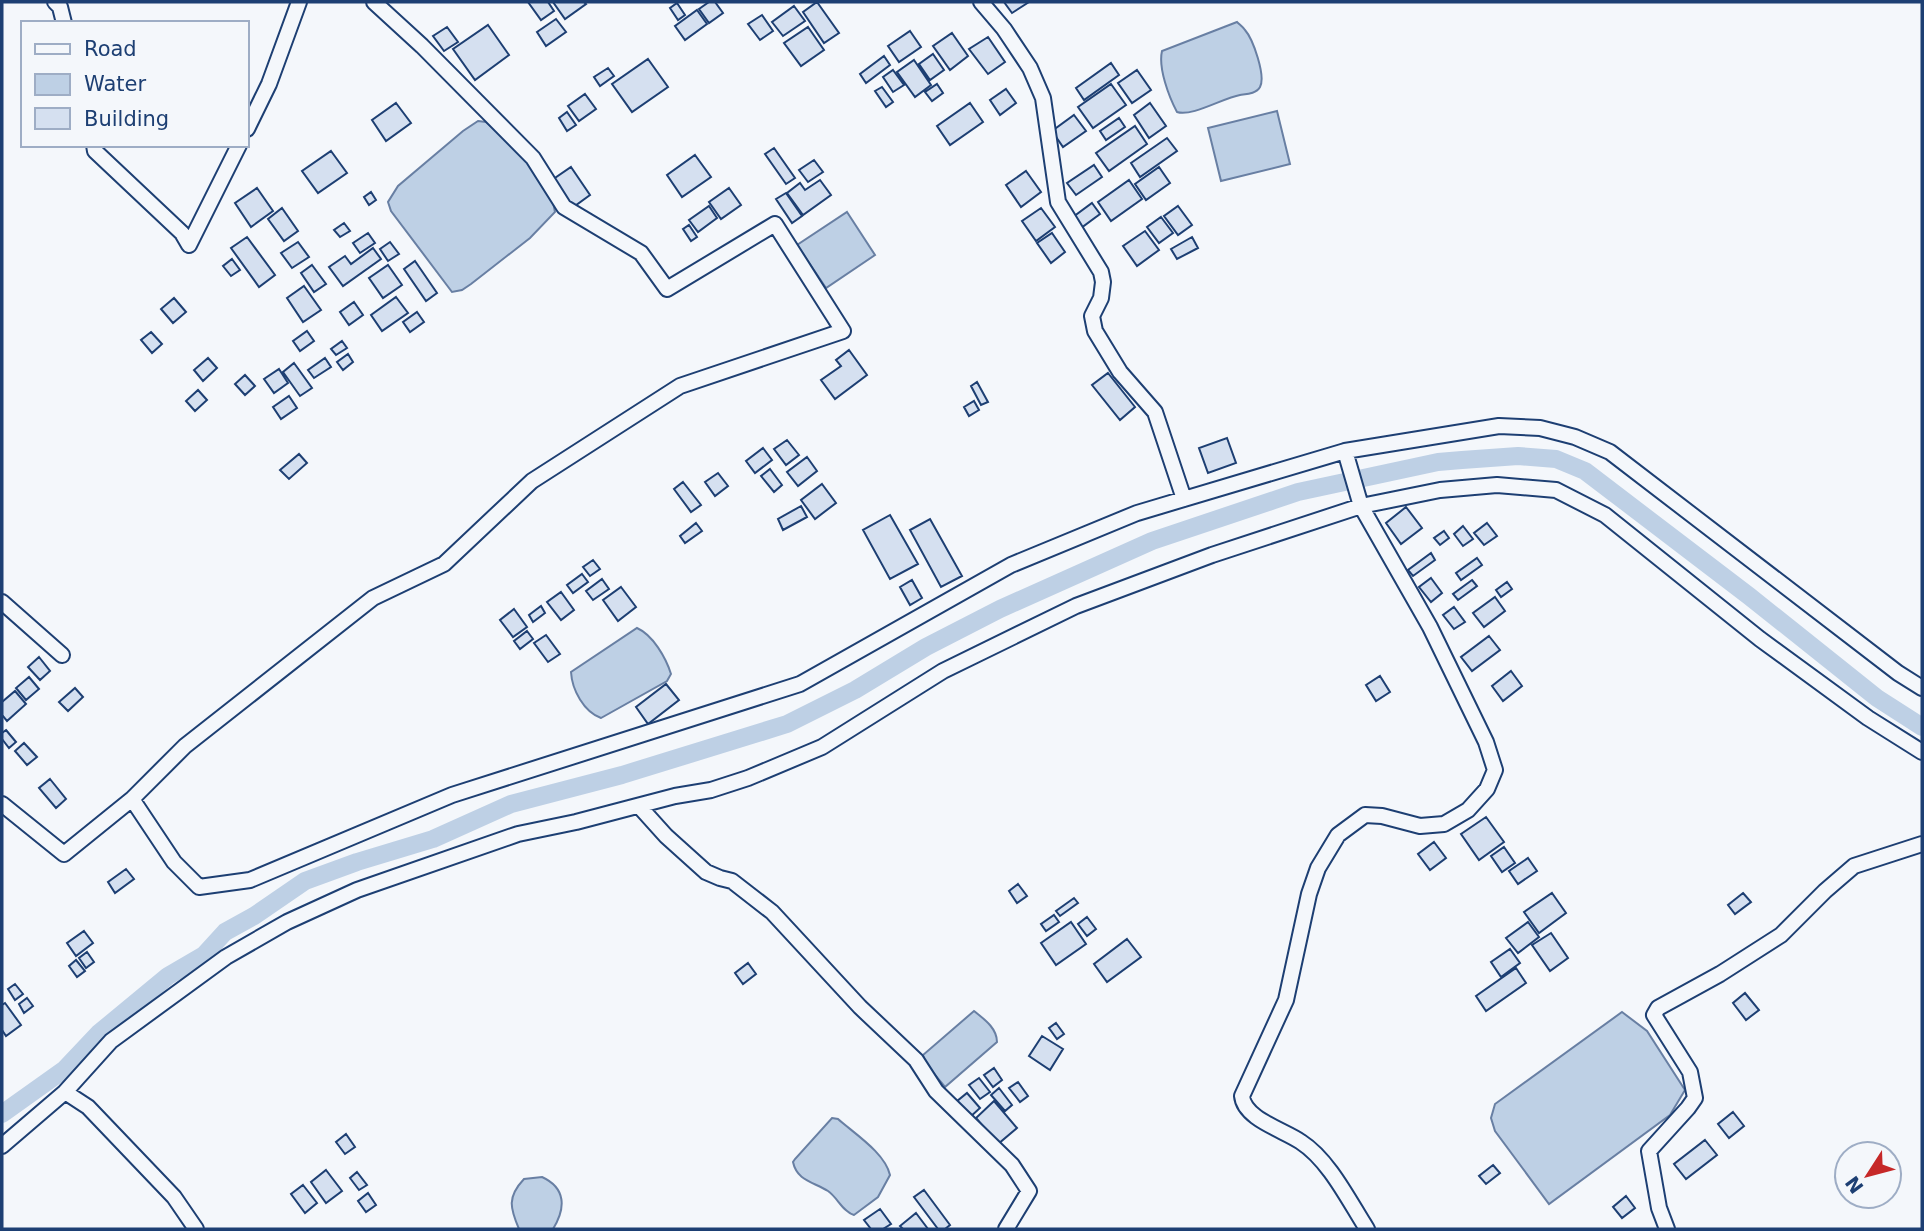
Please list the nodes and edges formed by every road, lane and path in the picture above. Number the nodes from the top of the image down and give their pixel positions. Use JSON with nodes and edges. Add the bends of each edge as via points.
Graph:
{"nodes":[{"id":1,"x":55,"y":2,"type":"edge"},
{"id":2,"x":299,"y":2,"type":"edge"},
{"id":3,"x":374,"y":2,"type":"edge"},
{"id":4,"x":981,"y":2,"type":"edge"},
{"id":5,"x":64,"y":21,"type":"edge"},
{"id":6,"x":248,"y":127,"type":"edge"},
{"id":7,"x":94,"y":147,"type":"edge"},
{"id":8,"x":238,"y":147,"type":"edge"},
{"id":9,"x":1345,"y":450,"type":"junction"},
{"id":10,"x":1184,"y":499,"type":"junction"},
{"id":11,"x":1361,"y":506,"type":"junction"},
{"id":12,"x":2,"y":602,"type":"edge"},
{"id":13,"x":62,"y":655,"type":"dead end"},
{"id":14,"x":1922,"y":688,"type":"edge"},
{"id":15,"x":1922,"y":751,"type":"edge"},
{"id":16,"x":132,"y":799,"type":"junction"},
{"id":17,"x":2,"y":804,"type":"edge"},
{"id":18,"x":639,"y":806,"type":"junction"},
{"id":19,"x":1922,"y":844,"type":"edge"},
{"id":20,"x":65,"y":1092,"type":"junction"},
{"id":21,"x":2,"y":1146,"type":"edge"},
{"id":22,"x":196,"y":1229,"type":"edge"},
{"id":23,"x":1006,"y":1229,"type":"edge"},
{"id":24,"x":1367,"y":1229,"type":"edge"},
{"id":25,"x":1667,"y":1229,"type":"edge"}],
"edges":[{"from":1,"to":5,"type":"street"},
{"from":2,"to":6,"type":"street"},
{"from":3,"to":16,"type":"street","via":[[533,158],[564,207],[641,253],[667,289],[775,224],[843,331],[680,386],[532,481],[444,564],[373,598],[185,746]]},
{"from":4,"to":10,"type":"street","via":[[1030,68],[1043,98],[1058,202],[1101,272],[1101,298],[1092,316],[1095,331],[1121,372],[1155,412]]},
{"from":7,"to":8,"type":"street","via":[[183,233],[189,245]]},
{"from":9,"to":10,"type":"street"},
{"from":9,"to":11,"type":"street"},
{"from":9,"to":14,"type":"street","via":[[1499,426],[1540,428],[1611,452]]},
{"from":10,"to":16,"type":"street","via":[[1137,513],[1011,565],[800,684],[452,795],[250,880],[199,887],[174,862]]},
{"from":11,"to":15,"type":"street","via":[[1440,490],[1497,485],[1556,490],[1605,515],[1760,639],[1868,718]]},
{"from":11,"to":18,"type":"street","via":[[1076,606],[943,671],[822,747],[748,779]]},
{"from":11,"to":24,"type":"street","via":[[1430,627],[1495,770],[1487,789],[1468,810],[1444,824],[1420,826],[1364,815],[1338,835],[1309,894],[1286,1000],[1242,1096],[1245,1108],[1321,1159]]},
{"from":12,"to":13,"type":"street"},
{"from":16,"to":17,"type":"street","via":[[64,854]]},
{"from":18,"to":20,"type":"street","via":[[518,834],[357,890],[287,922],[226,957],[111,1041]]},
{"from":18,"to":23,"type":"street","via":[[706,872],[732,881],[772,912],[916,1060],[936,1091],[1012,1165],[1029,1191]]},
{"from":19,"to":25,"type":"street","via":[[1854,866],[1781,935],[1658,1008],[1654,1015],[1690,1072],[1695,1098],[1649,1151]]},
{"from":20,"to":21,"type":"street"},
{"from":20,"to":22,"type":"street","via":[[88,1107],[174,1198]]}]}
